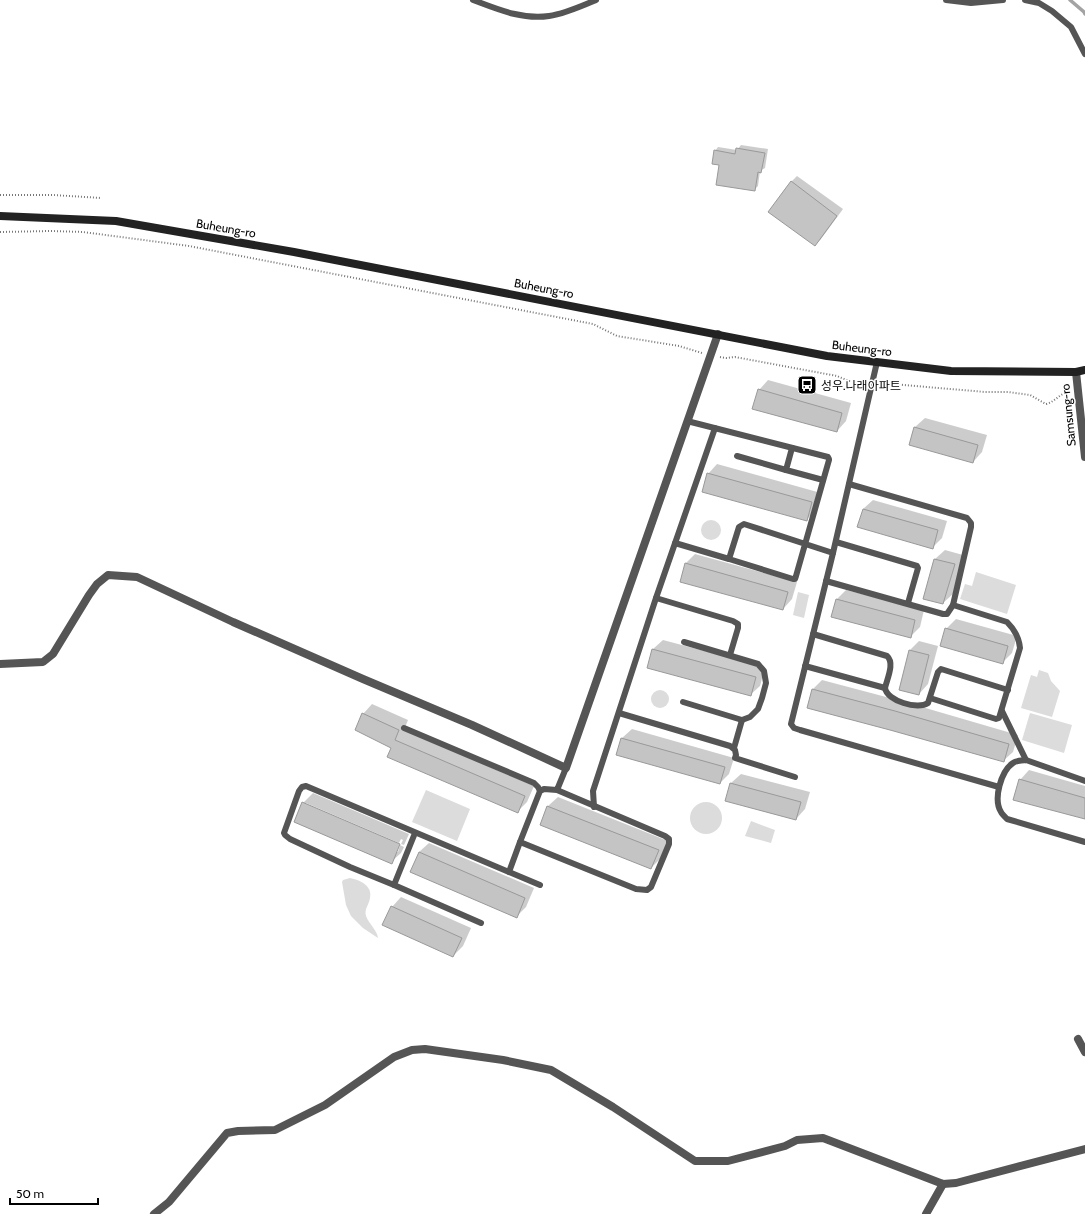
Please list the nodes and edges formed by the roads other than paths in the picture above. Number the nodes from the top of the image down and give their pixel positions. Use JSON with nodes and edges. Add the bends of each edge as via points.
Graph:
{"nodes":[{"id":1,"x":473,"y":0,"type":"edge"},
{"id":2,"x":596,"y":0,"type":"edge"},
{"id":3,"x":946,"y":0,"type":"edge"},
{"id":4,"x":1003,"y":0,"type":"edge"},
{"id":5,"x":1025,"y":0,"type":"edge"},
{"id":6,"x":1085,"y":54,"type":"edge"},
{"id":7,"x":0,"y":216,"type":"edge"},
{"id":8,"x":718,"y":334,"type":"junction"},
{"id":9,"x":877,"y":362,"type":"junction"},
{"id":10,"x":1085,"y":370,"type":"edge"},
{"id":11,"x":1076,"y":372,"type":"junction"},
{"id":12,"x":687,"y":421,"type":"junction"},
{"id":13,"x":715,"y":428,"type":"junction"},
{"id":14,"x":792,"y":448,"type":"junction"},
{"id":15,"x":737,"y":456,"type":"dead end"},
{"id":16,"x":1085,"y":456,"type":"edge"},
{"id":17,"x":786,"y":470,"type":"junction"},
{"id":18,"x":823,"y":480,"type":"junction"},
{"id":19,"x":849,"y":484,"type":"junction"},
{"id":20,"x":836,"y":542,"type":"junction"},
{"id":21,"x":676,"y":543,"type":"junction"},
{"id":22,"x":805,"y":544,"type":"junction"},
{"id":23,"x":833,"y":553,"type":"junction"},
{"id":24,"x":729,"y":559,"type":"junction"},
{"id":25,"x":826,"y":581,"type":"junction"},
{"id":26,"x":656,"y":598,"type":"junction"},
{"id":27,"x":908,"y":603,"type":"junction"},
{"id":28,"x":953,"y":605,"type":"junction"},
{"id":29,"x":813,"y":634,"type":"junction"},
{"id":30,"x":684,"y":642,"type":"dead end"},
{"id":31,"x":730,"y":655,"type":"junction"},
{"id":32,"x":0,"y":664,"type":"edge"},
{"id":33,"x":805,"y":666,"type":"junction"},
{"id":34,"x":885,"y":688,"type":"junction"},
{"id":35,"x":1008,"y":690,"type":"junction"},
{"id":36,"x":930,"y":698,"type":"junction"},
{"id":37,"x":683,"y":702,"type":"dead end"},
{"id":38,"x":1002,"y":711,"type":"junction"},
{"id":39,"x":619,"y":714,"type":"junction"},
{"id":40,"x":742,"y":720,"type":"junction"},
{"id":41,"x":404,"y":728,"type":"dead end"},
{"id":42,"x":734,"y":748,"type":"junction"},
{"id":43,"x":1026,"y":760,"type":"junction"},
{"id":44,"x":566,"y":768,"type":"junction"},
{"id":45,"x":795,"y":777,"type":"dead end"},
{"id":46,"x":1085,"y":781,"type":"edge"},
{"id":47,"x":999,"y":787,"type":"junction"},
{"id":48,"x":558,"y":790,"type":"junction"},
{"id":49,"x":540,"y":791,"type":"junction"},
{"id":50,"x":594,"y":806,"type":"junction"},
{"id":51,"x":416,"y":833,"type":"junction"},
{"id":52,"x":520,"y":842,"type":"junction"},
{"id":53,"x":1085,"y":842,"type":"edge"},
{"id":54,"x":509,"y":872,"type":"junction"},
{"id":55,"x":394,"y":885,"type":"junction"},
{"id":56,"x":540,"y":885,"type":"dead end"},
{"id":57,"x":481,"y":923,"type":"dead end"},
{"id":58,"x":1078,"y":1039,"type":"dead end"},
{"id":59,"x":1085,"y":1052,"type":"edge"},
{"id":60,"x":1085,"y":1149,"type":"edge"},
{"id":61,"x":942,"y":1184,"type":"junction"},
{"id":62,"x":154,"y":1214,"type":"edge"},
{"id":63,"x":926,"y":1214,"type":"edge"}],
"edges":[{"from":1,"to":2,"type":"lane","via":[[512,14],[532,17],[550,16]]},
{"from":3,"to":4,"type":"lane"},
{"from":5,"to":6,"type":"lane","via":[[1039,3],[1071,27]]},
{"from":7,"to":8,"type":"main road","name":"Buheung-ro","via":[[116,221],[294,252]]},
{"from":8,"to":9,"type":"main road","name":"Buheung-ro","via":[[827,356]]},
{"from":8,"to":12,"type":"street"},
{"from":9,"to":11,"type":"main road","name":"Buheung-ro","via":[[951,371]]},
{"from":9,"to":19,"type":"lane"},
{"from":10,"to":11,"type":"main road","name":"Buheung-ro"},
{"from":11,"to":16,"type":"street","name":"Samsung-ro"},
{"from":12,"to":13,"type":"lane"},
{"from":12,"to":44,"type":"street"},
{"from":13,"to":14,"type":"lane"},
{"from":13,"to":21,"type":"lane"},
{"from":14,"to":17,"type":"lane"},
{"from":14,"to":18,"type":"lane","via":[[828,457]]},
{"from":15,"to":17,"type":"lane"},
{"from":17,"to":18,"type":"lane"},
{"from":18,"to":22,"type":"lane"},
{"from":19,"to":20,"type":"lane"},
{"from":19,"to":28,"type":"lane","via":[[970,521],[971,527]]},
{"from":20,"to":23,"type":"lane"},
{"from":20,"to":27,"type":"lane","via":[[917,566]]},
{"from":21,"to":24,"type":"lane"},
{"from":21,"to":26,"type":"lane"},
{"from":22,"to":23,"type":"lane"},
{"from":22,"to":24,"type":"lane","via":[[744,524],[739,527]]},
{"from":22,"to":24,"type":"lane","via":[[795,579]]},
{"from":23,"to":25,"type":"lane"},
{"from":25,"to":27,"type":"lane"},
{"from":25,"to":29,"type":"lane"},
{"from":26,"to":31,"type":"lane","via":[[736,622],[738,628]]},
{"from":26,"to":39,"type":"lane"},
{"from":27,"to":28,"type":"lane","via":[[943,614],[948,614]]},
{"from":28,"to":35,"type":"lane","via":[[1007,622],[1013,628],[1020,648]]},
{"from":29,"to":33,"type":"lane"},
{"from":29,"to":34,"type":"lane","via":[[888,656],[891,663]]},
{"from":30,"to":31,"type":"lane"},
{"from":31,"to":40,"type":"lane","via":[[758,664],[764,671],[766,683],[758,709],[750,717]]},
{"from":32,"to":44,"type":"street","via":[[43,662],[53,654],[70,623],[97,584],[108,575],[137,577],[233,622]]},
{"from":33,"to":34,"type":"lane"},
{"from":33,"to":47,"type":"lane","via":[[791,724],[794,728]]},
{"from":34,"to":36,"type":"lane","via":[[891,697],[908,704],[922,706],[928,703]]},
{"from":35,"to":36,"type":"lane","via":[[941,669]]},
{"from":35,"to":38,"type":"lane"},
{"from":36,"to":38,"type":"lane","via":[[996,719]]},
{"from":37,"to":40,"type":"lane"},
{"from":38,"to":43,"type":"lane"},
{"from":39,"to":42,"type":"lane"},
{"from":39,"to":50,"type":"lane","via":[[593,791]]},
{"from":40,"to":42,"type":"lane"},
{"from":41,"to":49,"type":"lane","via":[[534,783]]},
{"from":42,"to":45,"type":"lane","via":[[735,758]]},
{"from":43,"to":46,"type":"lane"},
{"from":43,"to":47,"type":"lane","via":[[1012,764]]},
{"from":44,"to":48,"type":"lane"},
{"from":47,"to":53,"type":"lane","via":[[1000,811],[1007,819]]},
{"from":48,"to":49,"type":"lane"},
{"from":48,"to":50,"type":"lane"},
{"from":49,"to":52,"type":"lane"},
{"from":50,"to":52,"type":"lane","via":[[670,839],[653,884],[647,890],[636,889]]},
{"from":51,"to":54,"type":"lane"},
{"from":51,"to":55,"type":"lane"},
{"from":51,"to":55,"type":"lane","via":[[309,787],[302,787],[299,791],[285,829],[287,837]]},
{"from":52,"to":54,"type":"lane"},
{"from":54,"to":56,"type":"lane"},
{"from":55,"to":57,"type":"lane"},
{"from":58,"to":59,"type":"street"},
{"from":60,"to":61,"type":"street","via":[[956,1183]]},
{"from":61,"to":62,"type":"street","via":[[823,1138],[797,1140],[785,1146],[728,1161],[695,1161],[551,1070],[425,1049],[412,1050],[394,1057],[325,1105],[275,1130],[238,1131],[227,1134],[169,1202]]},
{"from":61,"to":63,"type":"street"}]}
